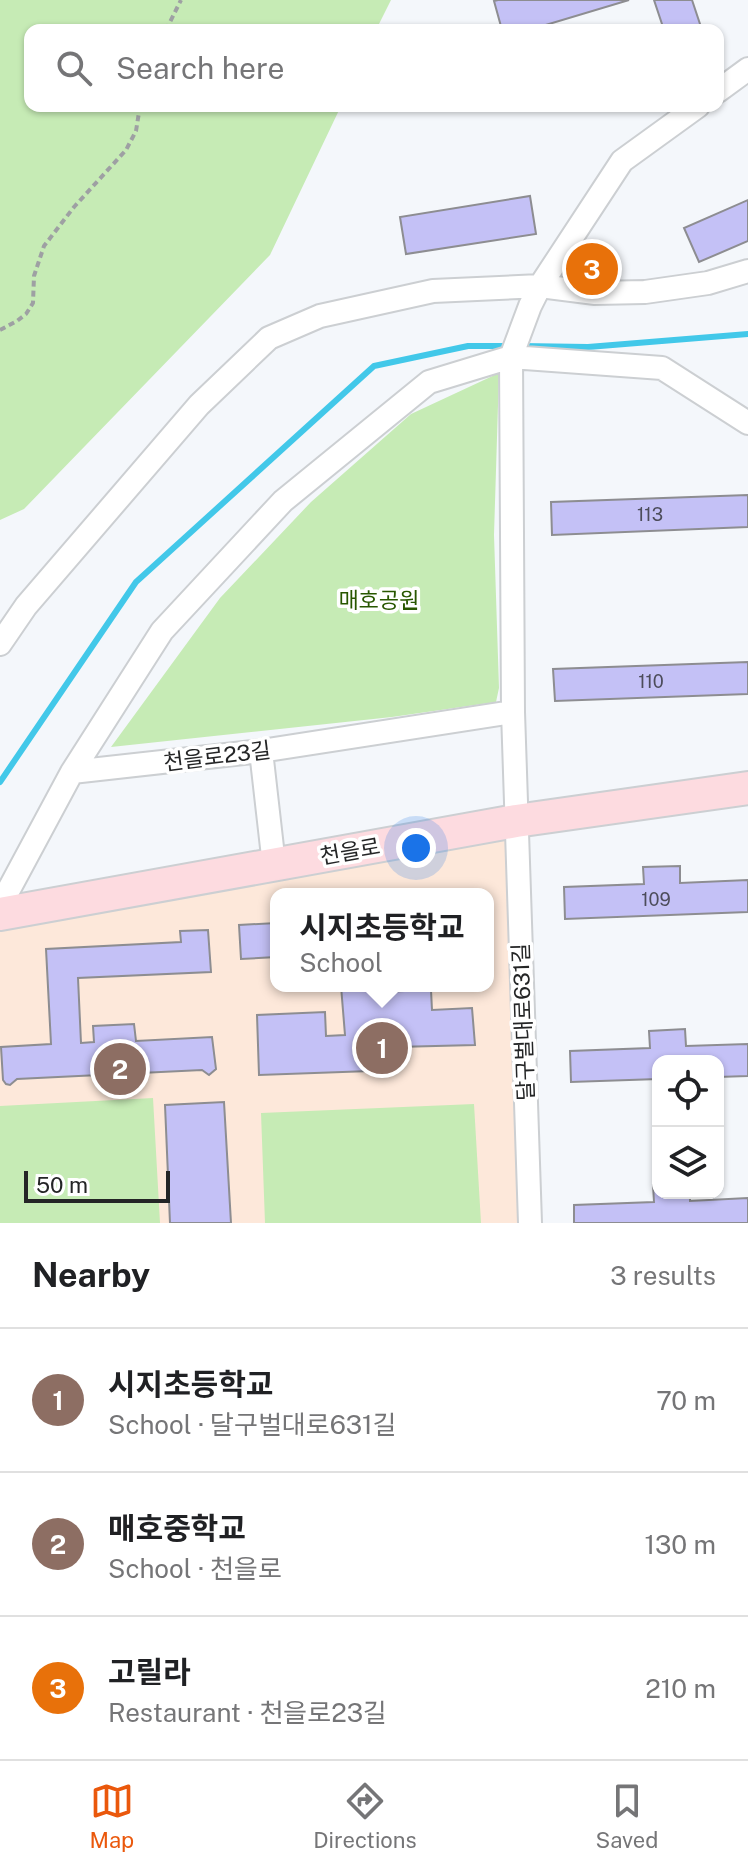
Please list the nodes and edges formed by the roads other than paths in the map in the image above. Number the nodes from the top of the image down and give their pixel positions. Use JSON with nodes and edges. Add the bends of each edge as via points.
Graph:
{"nodes":[{"id":1,"x":748,"y":69,"type":"edge"},
{"id":2,"x":724,"y":87,"type":"edge"},
{"id":3,"x":690,"y":112,"type":"edge"},
{"id":4,"x":748,"y":271,"type":"edge"},
{"id":5,"x":535,"y":296,"type":"junction"},
{"id":6,"x":511,"y":357,"type":"junction"},
{"id":7,"x":748,"y":423,"type":"edge"},
{"id":8,"x":0,"y":644,"type":"edge"},
{"id":9,"x":513,"y":712,"type":"junction"},
{"id":10,"x":261,"y":751,"type":"junction"},
{"id":11,"x":72,"y":772,"type":"junction"},
{"id":12,"x":748,"y":788,"type":"edge"},
{"id":13,"x":516,"y":821,"type":"junction"},
{"id":14,"x":274,"y":865,"type":"junction"},
{"id":15,"x":0,"y":906,"type":"edge"},
{"id":16,"x":0,"y":914,"type":"edge"},
{"id":17,"x":530,"y":1223,"type":"edge"}],
"edges":[{"from":1,"to":2,"type":"street"},
{"from":3,"to":5,"type":"street","via":[[622,161]]},
{"from":4,"to":5,"type":"street","via":[[645,292]]},
{"from":5,"to":6,"type":"street"},
{"from":5,"to":8,"type":"street","via":[[433,291],[320,316],[269,338],[199,405],[26,606]]},
{"from":6,"to":7,"type":"street","via":[[662,368]]},
{"from":6,"to":9,"type":"street"},
{"from":6,"to":11,"type":"street","via":[[429,382],[283,501],[162,631]]},
{"from":9,"to":10,"type":"street","name":"천을로23길"},
{"from":9,"to":13,"type":"street"},
{"from":10,"to":11,"type":"street","name":"천을로23길"},
{"from":10,"to":14,"type":"street"},
{"from":11,"to":15,"type":"street"},
{"from":12,"to":13,"type":"street","name":"천을로"},
{"from":13,"to":14,"type":"street","name":"천을로"},
{"from":13,"to":17,"type":"street","name":"달구벌대로631길"},
{"from":14,"to":16,"type":"street","name":"천을로"}]}
